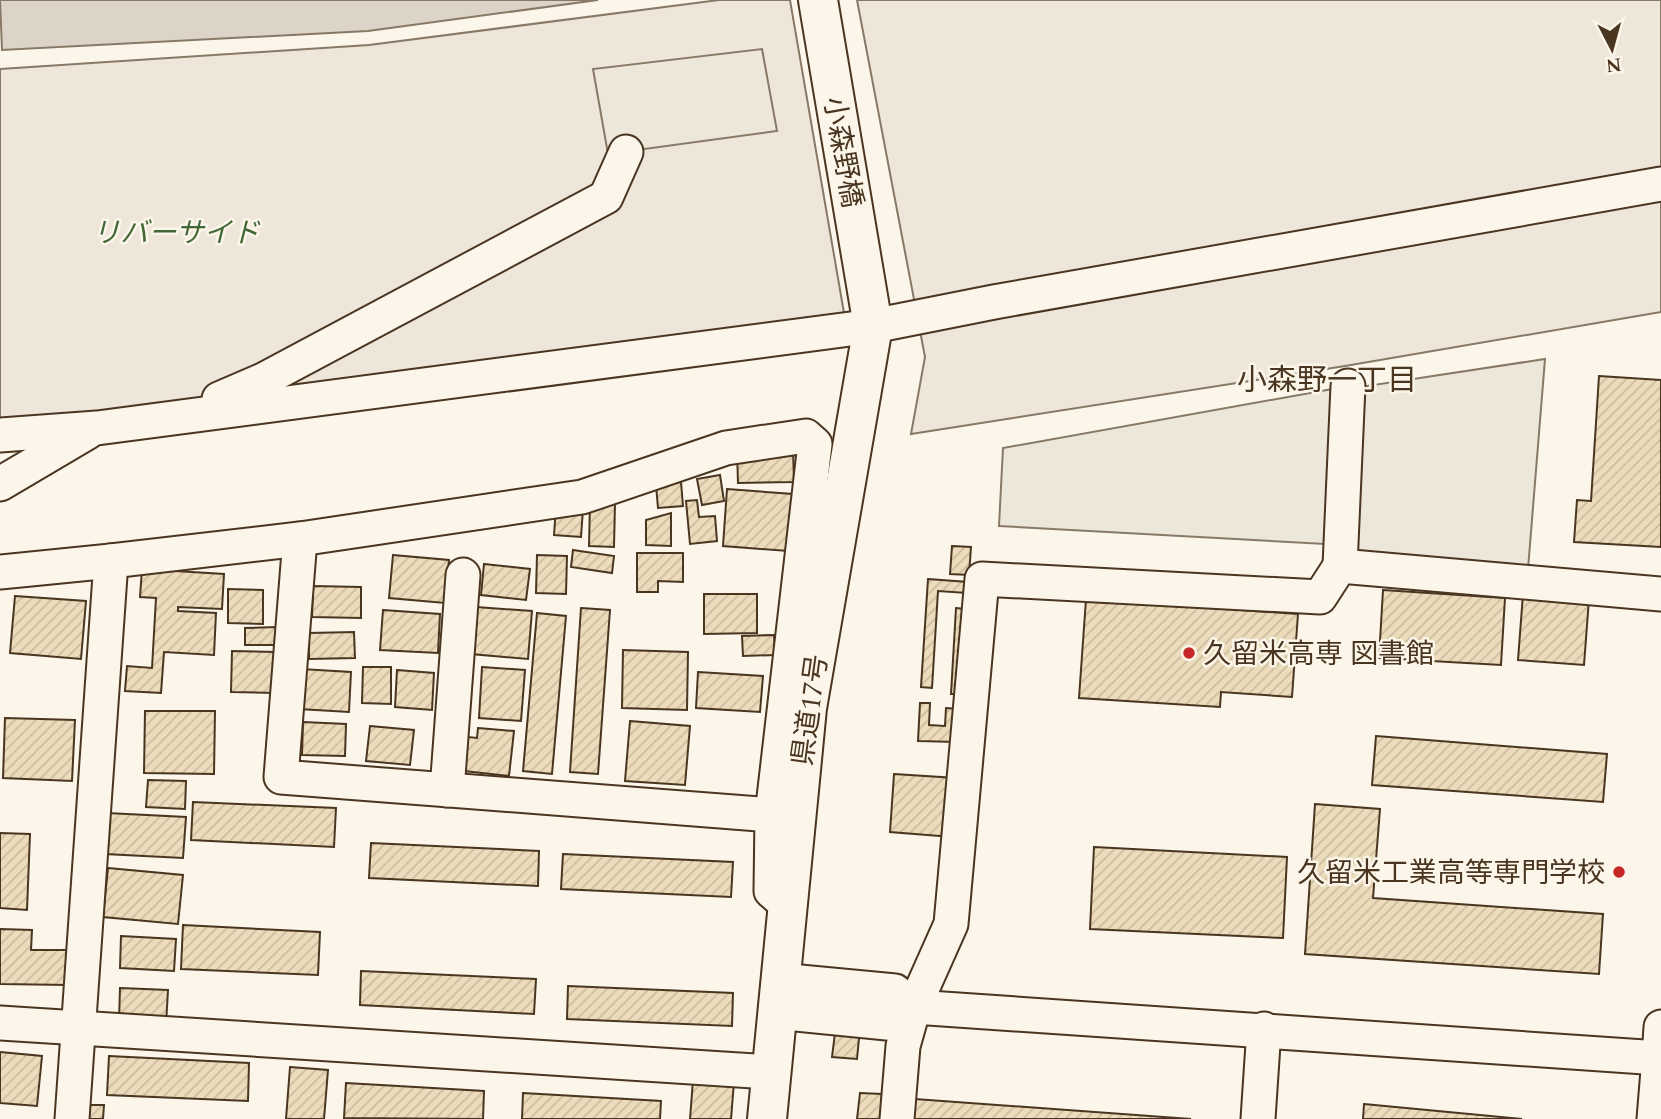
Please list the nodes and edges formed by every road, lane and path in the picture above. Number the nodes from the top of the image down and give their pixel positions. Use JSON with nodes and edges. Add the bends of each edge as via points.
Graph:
{"nodes":[{"id":1,"x":818,"y":0,"type":"edge"},
{"id":2,"x":626,"y":152,"type":"dead end"},
{"id":3,"x":1661,"y":184,"type":"edge"},
{"id":4,"x":871,"y":315,"type":"junction"},
{"id":5,"x":1348,"y":386,"type":"dead end"},
{"id":6,"x":175,"y":417,"type":"junction"},
{"id":7,"x":97,"y":428,"type":"junction"},
{"id":8,"x":0,"y":435,"type":"edge"},
{"id":9,"x":0,"y":484,"type":"edge"},
{"id":10,"x":300,"y":539,"type":"junction"},
{"id":11,"x":111,"y":561,"type":"junction"},
{"id":12,"x":1340,"y":566,"type":"junction"},
{"id":13,"x":0,"y":572,"type":"edge"},
{"id":14,"x":463,"y":575,"type":"dead end"},
{"id":15,"x":1661,"y":594,"type":"edge"},
{"id":16,"x":447,"y":790,"type":"junction"},
{"id":17,"x":772,"y":815,"type":"junction"},
{"id":18,"x":787,"y":905,"type":"junction"},
{"id":19,"x":778,"y":996,"type":"junction"},
{"id":20,"x":914,"y":1007,"type":"junction"},
{"id":21,"x":0,"y":1023,"type":"edge"},
{"id":22,"x":78,"y":1029,"type":"junction"},
{"id":23,"x":1264,"y":1029,"type":"junction"},
{"id":24,"x":1660,"y":1042,"type":"edge"},
{"id":25,"x":770,"y":1072,"type":"junction"},
{"id":26,"x":72,"y":1119,"type":"edge"},
{"id":27,"x":767,"y":1119,"type":"edge"},
{"id":28,"x":897,"y":1119,"type":"edge"},
{"id":29,"x":1258,"y":1119,"type":"edge"},
{"id":30,"x":1654,"y":1119,"type":"edge"}],
"edges":[{"from":1,"to":4,"type":"main road","name":"小森野橋"},
{"from":2,"to":6,"type":"street","via":[[606,197],[263,380]]},
{"from":3,"to":4,"type":"street","via":[[968,306]]},
{"from":4,"to":6,"type":"street"},
{"from":4,"to":18,"type":"main road","name":"県道17号","via":[[807,708]]},
{"from":5,"to":12,"type":"street"},
{"from":6,"to":7,"type":"street"},
{"from":7,"to":8,"type":"street"},
{"from":7,"to":9,"type":"street"},
{"from":10,"to":11,"type":"street"},
{"from":10,"to":16,"type":"street","via":[[281,777]]},
{"from":10,"to":17,"type":"street","via":[[582,497],[726,448],[806,436],[815,444]]},
{"from":11,"to":13,"type":"street"},
{"from":11,"to":22,"type":"street"},
{"from":12,"to":15,"type":"street"},
{"from":12,"to":20,"type":"street","via":[[1320,597],[982,579],[951,924]]},
{"from":14,"to":16,"type":"street"},
{"from":16,"to":17,"type":"street"},
{"from":17,"to":18,"type":"street","via":[[771,891]]},
{"from":18,"to":19,"type":"main road","name":"県道17号"},
{"from":19,"to":20,"type":"street","via":[[897,1024]]},
{"from":19,"to":25,"type":"main road","name":"県道17号"},
{"from":20,"to":23,"type":"street"},
{"from":20,"to":28,"type":"street","via":[[903,1046]]},
{"from":21,"to":22,"type":"street"},
{"from":22,"to":25,"type":"street"},
{"from":22,"to":26,"type":"street"},
{"from":23,"to":24,"type":"street"},
{"from":23,"to":29,"type":"street"},
{"from":24,"to":30,"type":"street"},
{"from":25,"to":27,"type":"main road","name":"県道17号"}]}
